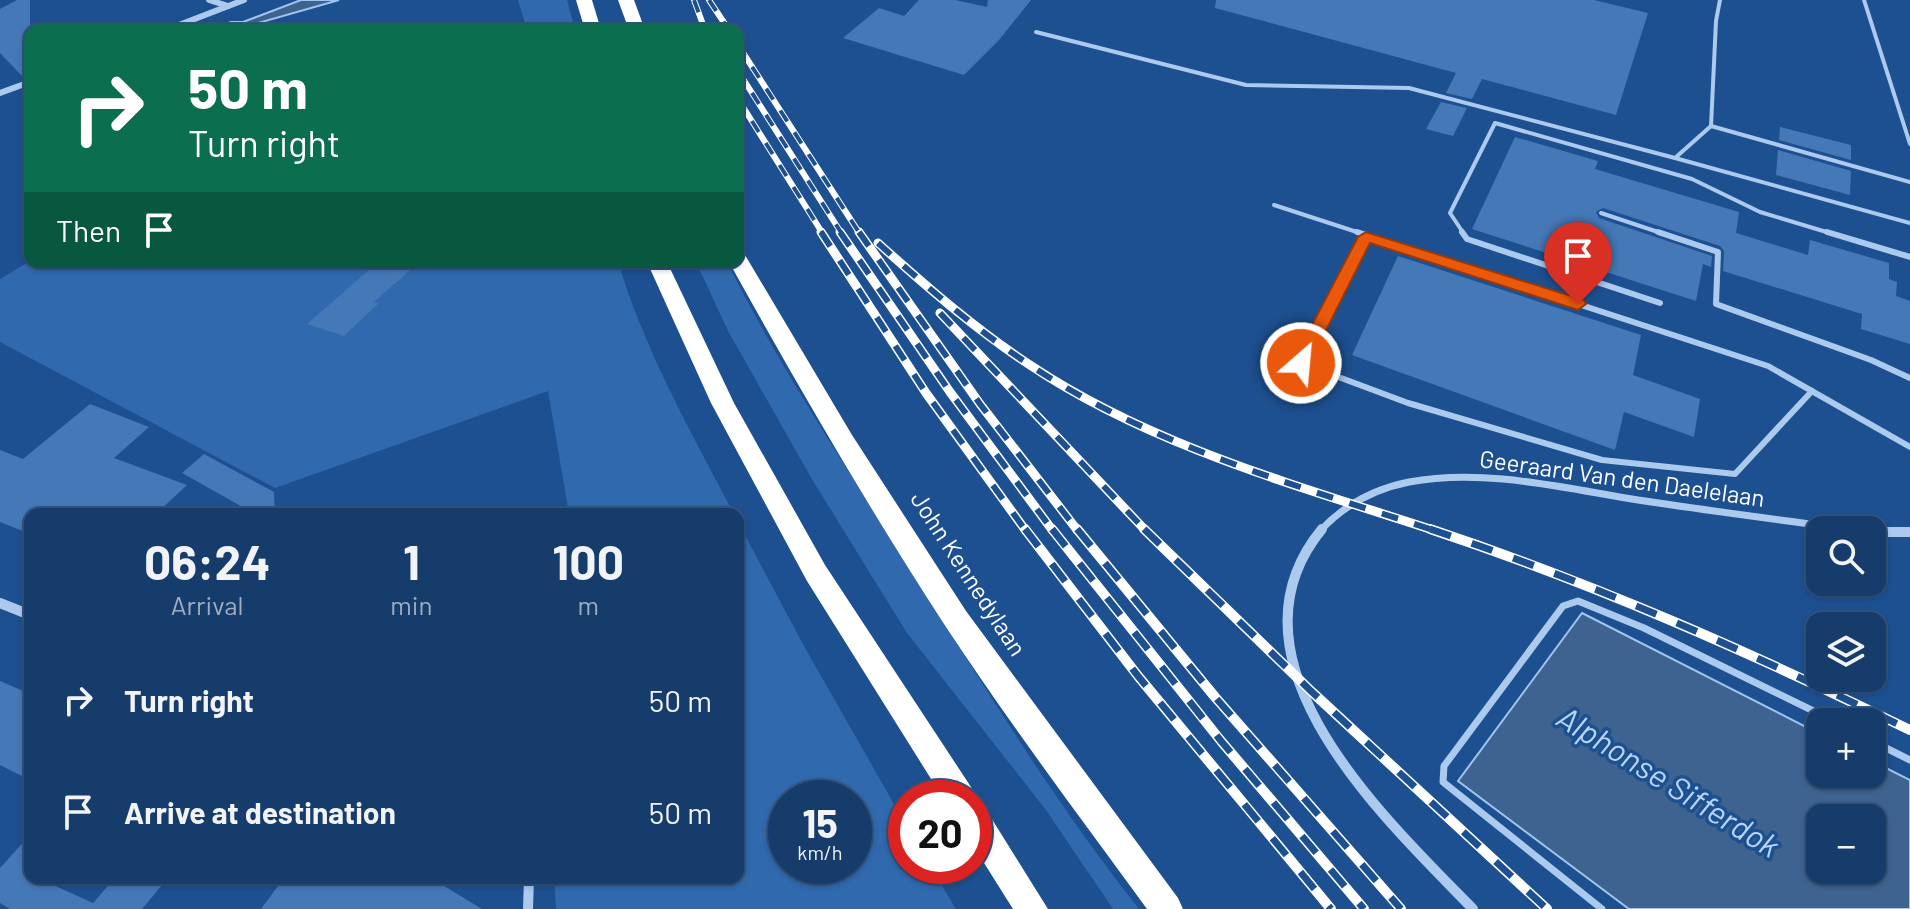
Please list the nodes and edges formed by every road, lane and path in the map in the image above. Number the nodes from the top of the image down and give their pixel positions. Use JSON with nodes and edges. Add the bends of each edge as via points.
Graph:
{"nodes":[{"id":1,"x":209,"y":0,"type":"edge"},
{"id":2,"x":244,"y":0,"type":"edge"},
{"id":3,"x":584,"y":0,"type":"edge"},
{"id":4,"x":626,"y":0,"type":"edge"},
{"id":5,"x":1720,"y":0,"type":"edge"},
{"id":6,"x":1864,"y":0,"type":"edge"},
{"id":7,"x":229,"y":6,"type":"junction"},
{"id":8,"x":182,"y":24,"type":"edge"},
{"id":9,"x":591,"y":24,"type":"edge"},
{"id":10,"x":635,"y":24,"type":"edge"},
{"id":11,"x":1036,"y":32,"type":"dead end"},
{"id":12,"x":24,"y":84,"type":"edge"},
{"id":13,"x":0,"y":93,"type":"edge"},
{"id":14,"x":1711,"y":126,"type":"junction"},
{"id":15,"x":1910,"y":144,"type":"edge"},
{"id":16,"x":1675,"y":158,"type":"junction"},
{"id":17,"x":1910,"y":182,"type":"edge"},
{"id":18,"x":1274,"y":205,"type":"dead end"},
{"id":19,"x":1601,"y":213,"type":"dead end"},
{"id":20,"x":1910,"y":223,"type":"edge"},
{"id":21,"x":1366,"y":237,"type":"junction"},
{"id":22,"x":1910,"y":257,"type":"edge"},
{"id":23,"x":660,"y":268,"type":"edge"},
{"id":24,"x":743,"y":268,"type":"edge"},
{"id":25,"x":1660,"y":303,"type":"dead end"},
{"id":26,"x":1910,"y":378,"type":"edge"},
{"id":27,"x":1812,"y":391,"type":"junction"},
{"id":28,"x":1910,"y":447,"type":"edge"},
{"id":29,"x":1806,"y":523,"type":"edge"},
{"id":30,"x":1886,"y":532,"type":"edge"},
{"id":31,"x":1910,"y":532,"type":"edge"},
{"id":32,"x":0,"y":603,"type":"edge"},
{"id":33,"x":24,"y":613,"type":"edge"},
{"id":34,"x":1807,"y":708,"type":"edge"},
{"id":35,"x":1886,"y":748,"type":"edge"},
{"id":36,"x":1910,"y":760,"type":"edge"},
{"id":37,"x":948,"y":780,"type":"edge"},
{"id":38,"x":992,"y":847,"type":"edge"},
{"id":39,"x":529,"y":884,"type":"edge"},
{"id":40,"x":528,"y":909,"type":"edge"},
{"id":41,"x":1032,"y":909,"type":"edge"},
{"id":42,"x":1167,"y":909,"type":"edge"},
{"id":43,"x":1473,"y":909,"type":"edge"},
{"id":44,"x":1602,"y":909,"type":"edge"}],
"edges":[{"from":1,"to":7,"type":"street"},
{"from":2,"to":7,"type":"street"},
{"from":3,"to":9,"type":"highway"},
{"from":4,"to":10,"type":"highway"},
{"from":5,"to":14,"type":"lane"},
{"from":6,"to":15,"type":"lane"},
{"from":7,"to":8,"type":"street"},
{"from":11,"to":16,"type":"lane","via":[[1246,85],[1409,88]]},
{"from":12,"to":13,"type":"street"},
{"from":14,"to":16,"type":"lane"},
{"from":14,"to":17,"type":"lane"},
{"from":16,"to":20,"type":"lane"},
{"from":18,"to":21,"type":"lane"},
{"from":19,"to":26,"type":"lane","via":[[1718,252],[1716,304]]},
{"from":21,"to":27,"type":"lane","via":[[1768,366]]},
{"from":21,"to":27,"type":"lane","via":[[1301,363],[1408,403],[1602,460],[1735,474]]},
{"from":22,"to":25,"type":"lane","via":[[1760,212],[1692,179],[1495,123],[1450,213],[1467,239]]},
{"from":23,"to":37,"type":"highway","via":[[723,403],[816,573]]},
{"from":24,"to":42,"type":"highway","name":"John Kennedylaan","via":[[956,619]]},
{"from":27,"to":28,"type":"lane"},
{"from":29,"to":43,"type":"street","name":"Geeraard Van den Daelelaan","via":[[1491,478],[1385,487],[1330,521],[1308,547],[1289,596],[1290,653],[1304,699],[1346,769]]},
{"from":30,"to":31,"type":"street"},
{"from":32,"to":33,"type":"street"},
{"from":34,"to":44,"type":"lane","via":[[1644,628],[1578,601],[1563,606],[1444,766],[1443,782]]},
{"from":35,"to":36,"type":"lane"},
{"from":38,"to":41,"type":"highway"},
{"from":39,"to":40,"type":"street"}]}
